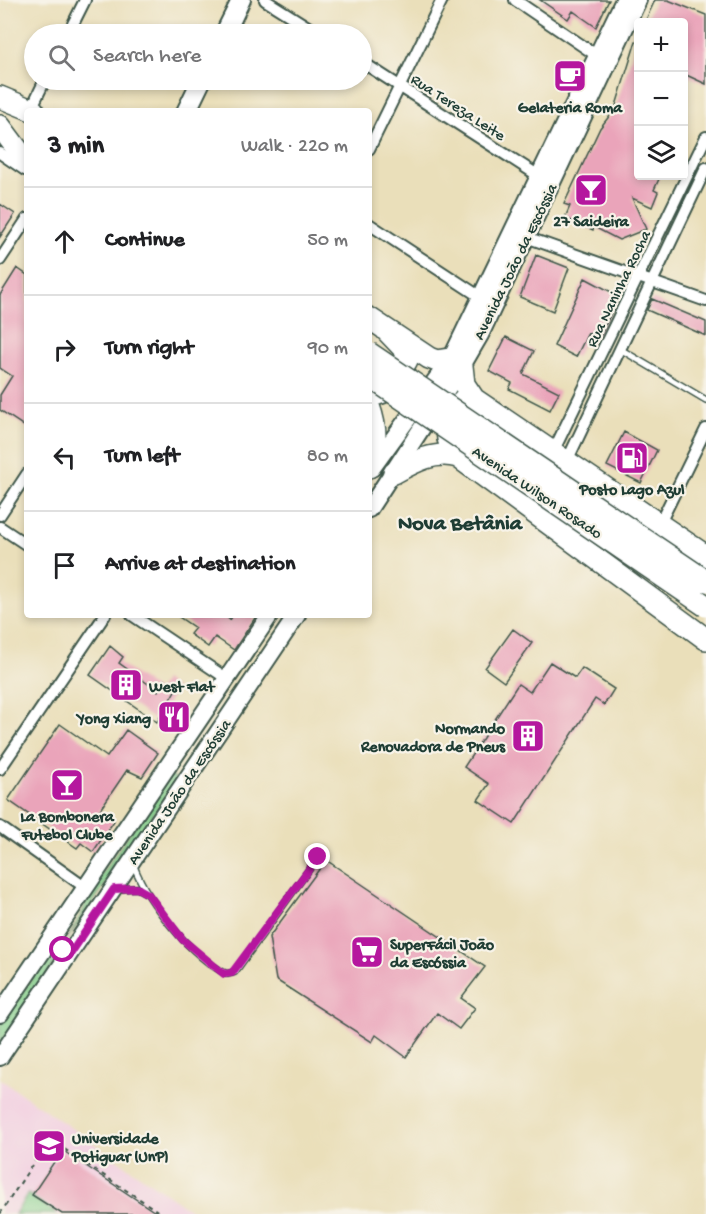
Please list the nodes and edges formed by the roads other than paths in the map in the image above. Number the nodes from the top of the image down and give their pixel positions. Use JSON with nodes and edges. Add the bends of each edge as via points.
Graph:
{"nodes":[{"id":1,"x":85,"y":0,"type":"edge"},
{"id":2,"x":237,"y":0,"type":"edge"},
{"id":3,"x":245,"y":0,"type":"edge"},
{"id":4,"x":265,"y":0,"type":"edge"},
{"id":5,"x":442,"y":0,"type":"edge"},
{"id":6,"x":515,"y":0,"type":"edge"},
{"id":7,"x":624,"y":0,"type":"edge"},
{"id":8,"x":638,"y":0,"type":"edge"},
{"id":9,"x":73,"y":24,"type":"edge"},
{"id":10,"x":225,"y":24,"type":"edge"},
{"id":11,"x":234,"y":24,"type":"edge"},
{"id":12,"x":303,"y":24,"type":"edge"},
{"id":13,"x":596,"y":55,"type":"junction"},
{"id":14,"x":372,"y":68,"type":"edge"},
{"id":15,"x":399,"y":86,"type":"junction"},
{"id":16,"x":41,"y":90,"type":"edge"},
{"id":17,"x":194,"y":90,"type":"edge"},
{"id":18,"x":201,"y":90,"type":"edge"},
{"id":19,"x":0,"y":99,"type":"edge"},
{"id":20,"x":34,"y":108,"type":"edge"},
{"id":21,"x":189,"y":108,"type":"edge"},
{"id":22,"x":190,"y":108,"type":"edge"},
{"id":23,"x":24,"y":121,"type":"edge"},
{"id":24,"x":0,"y":125,"type":"edge"},
{"id":25,"x":24,"y":125,"type":"edge"},
{"id":26,"x":706,"y":137,"type":"edge"},
{"id":27,"x":372,"y":143,"type":"edge"},
{"id":28,"x":0,"y":153,"type":"edge"},
{"id":29,"x":24,"y":158,"type":"edge"},
{"id":30,"x":706,"y":168,"type":"edge"},
{"id":31,"x":24,"y":169,"type":"edge"},
{"id":32,"x":539,"y":176,"type":"junction"},
{"id":33,"x":24,"y":224,"type":"edge"},
{"id":34,"x":372,"y":226,"type":"edge"},
{"id":35,"x":526,"y":237,"type":"junction"},
{"id":36,"x":0,"y":260,"type":"edge"},
{"id":37,"x":639,"y":278,"type":"junction"},
{"id":38,"x":651,"y":282,"type":"junction"},
{"id":39,"x":482,"y":298,"type":"junction"},
{"id":40,"x":706,"y":301,"type":"edge"},
{"id":41,"x":377,"y":323,"type":"edge"},
{"id":42,"x":620,"y":349,"type":"junction"},
{"id":43,"x":372,"y":355,"type":"edge"},
{"id":44,"x":457,"y":363,"type":"junction"},
{"id":45,"x":372,"y":378,"type":"edge"},
{"id":46,"x":372,"y":394,"type":"edge"},
{"id":47,"x":474,"y":399,"type":"junction"},
{"id":48,"x":706,"y":400,"type":"edge"},
{"id":49,"x":372,"y":414,"type":"edge"},
{"id":50,"x":706,"y":429,"type":"edge"},
{"id":51,"x":372,"y":455,"type":"edge"},
{"id":52,"x":458,"y":457,"type":"junction"},
{"id":53,"x":560,"y":457,"type":"junction"},
{"id":54,"x":372,"y":466,"type":"edge"},
{"id":55,"x":394,"y":473,"type":"junction"},
{"id":56,"x":24,"y":478,"type":"edge"},
{"id":57,"x":372,"y":505,"type":"edge"},
{"id":58,"x":0,"y":514,"type":"edge"},
{"id":59,"x":660,"y":523,"type":"junction"},
{"id":60,"x":0,"y":527,"type":"edge"},
{"id":61,"x":24,"y":543,"type":"edge"},
{"id":62,"x":706,"y":555,"type":"edge"},
{"id":63,"x":706,"y":581,"type":"edge"},
{"id":64,"x":706,"y":606,"type":"edge"},
{"id":65,"x":103,"y":618,"type":"edge"},
{"id":66,"x":136,"y":618,"type":"edge"},
{"id":67,"x":268,"y":618,"type":"edge"},
{"id":68,"x":286,"y":618,"type":"edge"},
{"id":69,"x":295,"y":618,"type":"edge"},
{"id":70,"x":706,"y":639,"type":"edge"},
{"id":71,"x":260,"y":668,"type":"junction"},
{"id":72,"x":226,"y":678,"type":"junction"},
{"id":73,"x":206,"y":709,"type":"junction"},
{"id":74,"x":0,"y":769,"type":"edge"},
{"id":75,"x":188,"y":775,"type":"junction"},
{"id":76,"x":0,"y":827,"type":"edge"},
{"id":77,"x":318,"y":857,"type":"dead end"},
{"id":78,"x":132,"y":859,"type":"junction"},
{"id":79,"x":86,"y":888,"type":"junction"},
{"id":80,"x":114,"y":889,"type":"junction"},
{"id":81,"x":148,"y":894,"type":"junction"},
{"id":82,"x":75,"y":903,"type":"junction"},
{"id":83,"x":69,"y":956,"type":"junction"},
{"id":84,"x":0,"y":1014,"type":"edge"},
{"id":85,"x":0,"y":1057,"type":"edge"}],
"edges":[{"from":1,"to":9,"type":"street"},
{"from":2,"to":10,"type":"street"},
{"from":3,"to":11,"type":"street"},
{"from":4,"to":12,"type":"street"},
{"from":5,"to":15,"type":"street"},
{"from":6,"to":13,"type":"street"},
{"from":7,"to":13,"type":"main road","name":"Avenida João da Escóssia"},
{"from":8,"to":35,"type":"main road","name":"Avenida João da Escóssia"},
{"from":13,"to":32,"type":"main road","name":"Avenida João da Escóssia"},
{"from":14,"to":15,"type":"street","name":"Rua Tereza Leite"},
{"from":15,"to":27,"type":"street"},
{"from":15,"to":32,"type":"street","name":"Rua Tereza Leite"},
{"from":16,"to":20,"type":"street"},
{"from":17,"to":21,"type":"street"},
{"from":18,"to":22,"type":"street"},
{"from":19,"to":23,"type":"highway"},
{"from":24,"to":25,"type":"highway"},
{"from":24,"to":29,"type":"highway"},
{"from":26,"to":37,"type":"street","name":"Rua Naninha Rocha"},
{"from":28,"to":31,"type":"street"},
{"from":30,"to":38,"type":"street","name":"Rua Naninha Rocha"},
{"from":32,"to":39,"type":"main road","name":"Avenida João da Escóssia"},
{"from":33,"to":36,"type":"street"},
{"from":34,"to":39,"type":"street"},
{"from":35,"to":37,"type":"street"},
{"from":35,"to":44,"type":"main road","name":"Avenida João da Escóssia"},
{"from":37,"to":38,"type":"street"},
{"from":37,"to":53,"type":"street","name":"Rua Naninha Rocha"},
{"from":38,"to":40,"type":"street"},
{"from":38,"to":42,"type":"street","name":"Rua Naninha Rocha"},
{"from":39,"to":44,"type":"main road","name":"Avenida João da Escóssia"},
{"from":41,"to":44,"type":"highway","via":[[429,358]]},
{"from":41,"to":46,"type":"highway","via":[[403,348],[407,360],[386,391]]},
{"from":42,"to":48,"type":"lane"},
{"from":42,"to":53,"type":"street","name":"Rua Naninha Rocha"},
{"from":43,"to":63,"type":"highway","name":"Avenida Wilson Rosado","bridge":true},
{"from":44,"to":47,"type":"highway"},
{"from":44,"to":54,"type":"main road","name":"Avenida João da Escóssia"},
{"from":44,"to":55,"type":"main road","name":"Avenida João da Escóssia"},
{"from":45,"to":64,"type":"highway","name":"Avenida Wilson Rosado","bridge":true},
{"from":47,"to":52,"type":"highway","via":[[464,399],[452,411],[446,425],[447,440]]},
{"from":47,"to":53,"type":"highway"},
{"from":49,"to":51,"type":"highway"},
{"from":50,"to":59,"type":"street"},
{"from":52,"to":55,"type":"highway","via":[[427,457]]},
{"from":52,"to":70,"type":"highway"},
{"from":53,"to":59,"type":"highway"},
{"from":55,"to":57,"type":"main road","name":"Avenida João da Escóssia"},
{"from":56,"to":58,"type":"street"},
{"from":59,"to":62,"type":"highway"},
{"from":60,"to":61,"type":"street"},
{"from":65,"to":74,"type":"street"},
{"from":66,"to":72,"type":"street"},
{"from":67,"to":72,"type":"main road","name":"Avenida João da Escóssia"},
{"from":68,"to":71,"type":"main road","via":[[269,642]]},
{"from":69,"to":71,"type":"main road","name":"Avenida João da Escóssia"},
{"from":71,"to":75,"type":"main road","name":"Avenida João da Escóssia"},
{"from":72,"to":73,"type":"main road","name":"Avenida João da Escóssia"},
{"from":73,"to":75,"type":"main road","via":[[179,763],[181,771]]},
{"from":73,"to":79,"type":"main road","name":"Avenida João da Escóssia"},
{"from":75,"to":78,"type":"main road","name":"Avenida João da Escóssia"},
{"from":76,"to":79,"type":"street"},
{"from":77,"to":81,"type":"lane","via":[[230,974],[224,974],[183,940]]},
{"from":78,"to":80,"type":"main road","name":"Avenida João da Escóssia"},
{"from":78,"to":81,"type":"lane"},
{"from":79,"to":82,"type":"main road","name":"Avenida João da Escóssia"},
{"from":80,"to":81,"type":"lane","via":[[137,888]]},
{"from":80,"to":83,"type":"main road","name":"Avenida João da Escóssia"},
{"from":82,"to":83,"type":"main road","via":[[74,918],[61,942]]},
{"from":82,"to":84,"type":"main road","name":"Avenida João da Escóssia"},
{"from":83,"to":85,"type":"main road","name":"Avenida João da Escóssia"}]}
